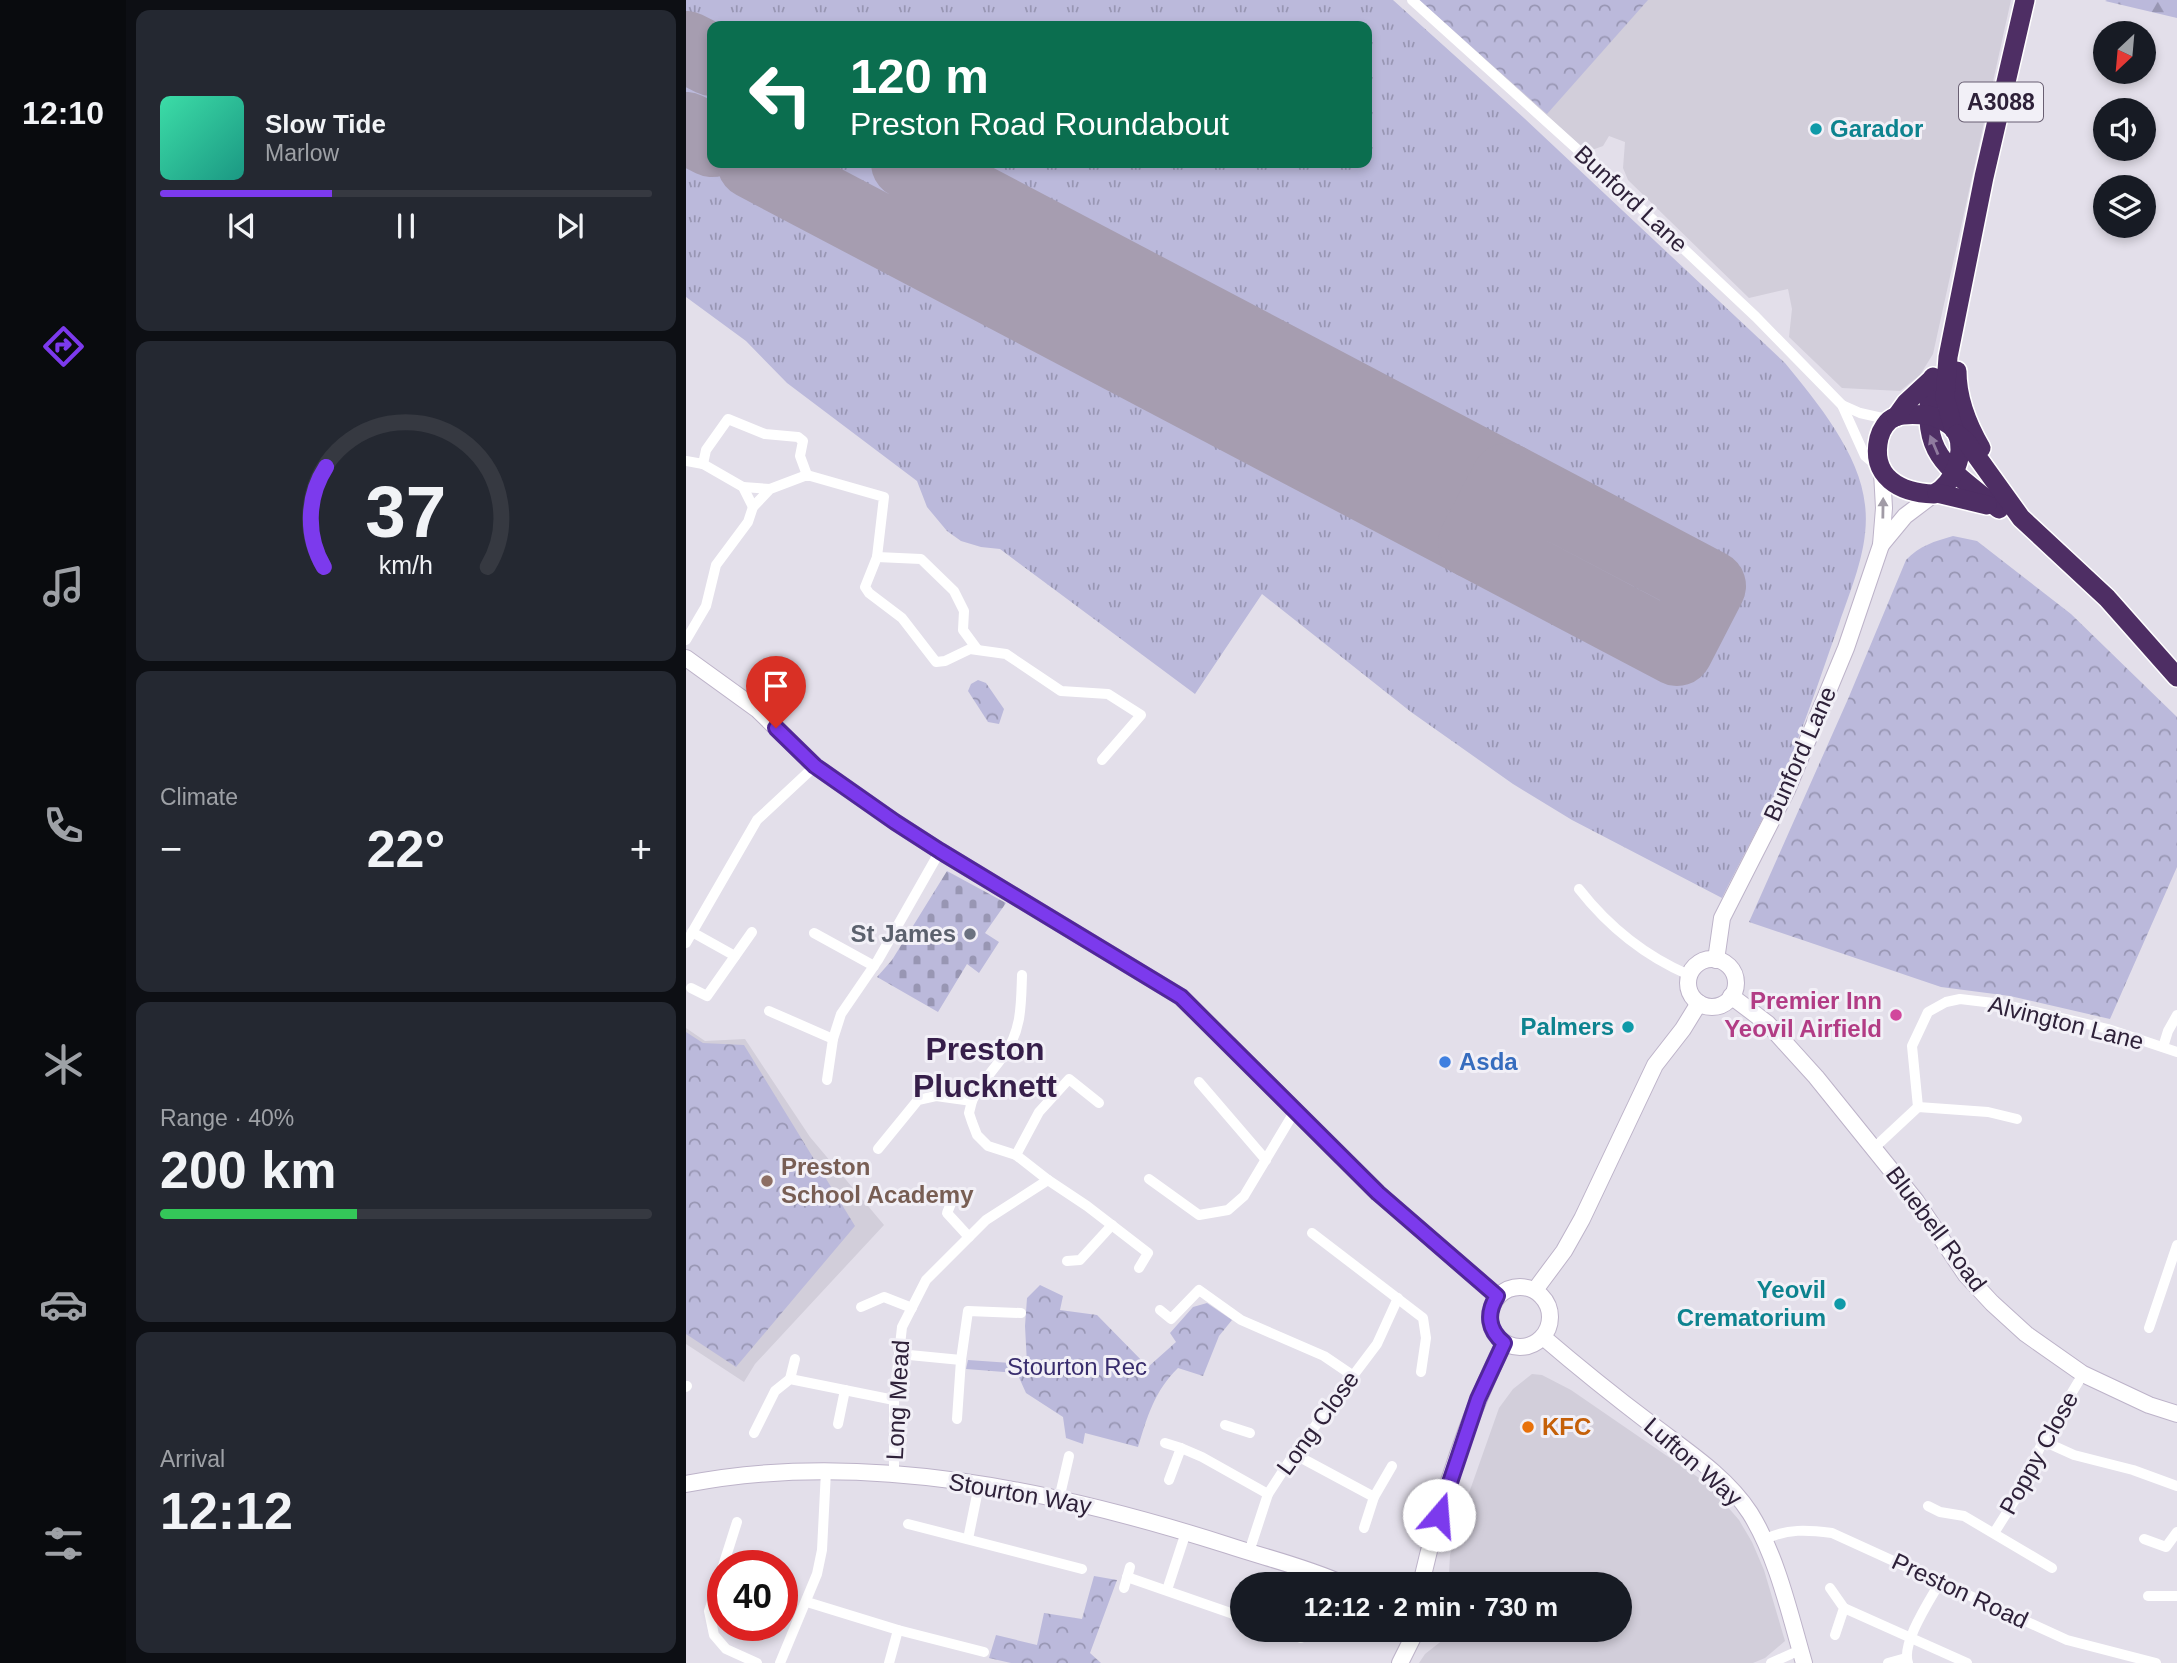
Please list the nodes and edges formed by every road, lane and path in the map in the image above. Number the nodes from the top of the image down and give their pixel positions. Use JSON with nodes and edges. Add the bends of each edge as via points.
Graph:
{"nodes":[{"id":1,"x":1412,"y":0,"type":"edge"},
{"id":2,"x":2025,"y":0,"type":"edge"},
{"id":3,"x":1954,"y":329,"type":"junction"},
{"id":4,"x":1948,"y":357,"type":"junction"},
{"id":5,"x":1933,"y":377,"type":"junction"},
{"id":6,"x":1842,"y":405,"type":"junction"},
{"id":7,"x":1928,"y":415,"type":"junction"},
{"id":8,"x":1893,"y":418,"type":"junction"},
{"id":9,"x":1955,"y":432,"type":"junction"},
{"id":10,"x":686,"y":461,"type":"edge"},
{"id":11,"x":703,"y":464,"type":"junction"},
{"id":12,"x":1881,"y":470,"type":"junction"},
{"id":13,"x":1954,"y":472,"type":"junction"},
{"id":14,"x":807,"y":475,"type":"junction"},
{"id":15,"x":743,"y":487,"type":"junction"},
{"id":16,"x":770,"y":489,"type":"junction"},
{"id":17,"x":1936,"y":493,"type":"junction"},
{"id":18,"x":753,"y":507,"type":"junction"},
{"id":19,"x":1999,"y":509,"type":"junction"},
{"id":20,"x":2021,"y":518,"type":"junction"},
{"id":21,"x":2046,"y":540,"type":"junction"},
{"id":22,"x":1881,"y":545,"type":"junction"},
{"id":23,"x":877,"y":557,"type":"junction"},
{"id":24,"x":686,"y":640,"type":"edge"},
{"id":25,"x":977,"y":649,"type":"junction"},
{"id":26,"x":686,"y":658,"type":"edge"},
{"id":27,"x":2177,"y":677,"type":"edge"},
{"id":28,"x":1102,"y":760,"type":"dead end"},
{"id":29,"x":815,"y":766,"type":"junction"},
{"id":30,"x":940,"y":851,"type":"junction"},
{"id":31,"x":1579,"y":888,"type":"dead end"},
{"id":32,"x":692,"y":932,"type":"junction"},
{"id":33,"x":752,"y":932,"type":"dead end"},
{"id":34,"x":814,"y":933,"type":"dead end"},
{"id":35,"x":686,"y":943,"type":"edge"},
{"id":36,"x":735,"y":956,"type":"junction"},
{"id":37,"x":1716,"y":960,"type":"junction"},
{"id":38,"x":874,"y":966,"type":"junction"},
{"id":39,"x":1022,"y":975,"type":"dead end"},
{"id":40,"x":1689,"y":975,"type":"junction"},
{"id":41,"x":691,"y":988,"type":"dead end"},
{"id":42,"x":1731,"y":996,"type":"junction"},
{"id":43,"x":1699,"y":1003,"type":"junction"},
{"id":44,"x":769,"y":1011,"type":"dead end"},
{"id":45,"x":2177,"y":1015,"type":"edge"},
{"id":46,"x":833,"y":1039,"type":"junction"},
{"id":47,"x":2163,"y":1047,"type":"junction"},
{"id":48,"x":2177,"y":1052,"type":"edge"},
{"id":49,"x":827,"y":1080,"type":"dead end"},
{"id":50,"x":1199,"y":1082,"type":"dead end"},
{"id":51,"x":972,"y":1101,"type":"junction"},
{"id":52,"x":1098,"y":1103,"type":"dead end"},
{"id":53,"x":1918,"y":1107,"type":"junction"},
{"id":54,"x":1296,"y":1109,"type":"junction"},
{"id":55,"x":2017,"y":1119,"type":"dead end"},
{"id":56,"x":1874,"y":1148,"type":"junction"},
{"id":57,"x":878,"y":1149,"type":"dead end"},
{"id":58,"x":1016,"y":1155,"type":"junction"},
{"id":59,"x":1266,"y":1160,"type":"junction"},
{"id":60,"x":1166,"y":1177,"type":"dead end"},
{"id":61,"x":1149,"y":1179,"type":"dead end"},
{"id":62,"x":1048,"y":1180,"type":"junction"},
{"id":63,"x":1160,"y":1187,"type":"junction"},
{"id":64,"x":953,"y":1201,"type":"dead end"},
{"id":65,"x":1112,"y":1225,"type":"junction"},
{"id":66,"x":1312,"y":1233,"type":"dead end"},
{"id":67,"x":969,"y":1237,"type":"junction"},
{"id":68,"x":2177,"y":1245,"type":"edge"},
{"id":69,"x":1067,"y":1261,"type":"dead end"},
{"id":70,"x":1139,"y":1268,"type":"dead end"},
{"id":71,"x":1535,"y":1290,"type":"junction"},
{"id":72,"x":1497,"y":1296,"type":"junction"},
{"id":73,"x":1398,"y":1298,"type":"junction"},
{"id":74,"x":861,"y":1307,"type":"dead end"},
{"id":75,"x":912,"y":1308,"type":"junction"},
{"id":76,"x":1160,"y":1310,"type":"dead end"},
{"id":77,"x":1021,"y":1313,"type":"dead end"},
{"id":78,"x":2149,"y":1328,"type":"dead end"},
{"id":79,"x":1543,"y":1337,"type":"junction"},
{"id":80,"x":1504,"y":1343,"type":"junction"},
{"id":81,"x":899,"y":1354,"type":"junction"},
{"id":82,"x":795,"y":1359,"type":"dead end"},
{"id":83,"x":961,"y":1360,"type":"junction"},
{"id":84,"x":1421,"y":1372,"type":"dead end"},
{"id":85,"x":2083,"y":1374,"type":"junction"},
{"id":86,"x":1352,"y":1375,"type":"junction"},
{"id":87,"x":790,"y":1379,"type":"junction"},
{"id":88,"x":845,"y":1390,"type":"junction"},
{"id":89,"x":894,"y":1400,"type":"junction"},
{"id":90,"x":2177,"y":1414,"type":"edge"},
{"id":91,"x":957,"y":1419,"type":"dead end"},
{"id":92,"x":838,"y":1424,"type":"dead end"},
{"id":93,"x":1225,"y":1425,"type":"dead end"},
{"id":94,"x":754,"y":1433,"type":"dead end"},
{"id":95,"x":1250,"y":1433,"type":"dead end"},
{"id":96,"x":2043,"y":1441,"type":"junction"},
{"id":97,"x":1165,"y":1443,"type":"dead end"},
{"id":98,"x":1181,"y":1448,"type":"junction"},
{"id":99,"x":1294,"y":1454,"type":"junction"},
{"id":100,"x":1069,"y":1456,"type":"dead end"},
{"id":101,"x":1392,"y":1466,"type":"dead end"},
{"id":102,"x":826,"y":1471,"type":"junction"},
{"id":103,"x":894,"y":1474,"type":"junction"},
{"id":104,"x":1169,"y":1480,"type":"dead end"},
{"id":105,"x":686,"y":1484,"type":"edge"},
{"id":106,"x":979,"y":1485,"type":"junction"},
{"id":107,"x":2177,"y":1486,"type":"edge"},
{"id":108,"x":1268,"y":1494,"type":"junction"},
{"id":109,"x":1374,"y":1497,"type":"junction"},
{"id":110,"x":1059,"y":1499,"type":"junction"},
{"id":111,"x":1928,"y":1506,"type":"dead end"},
{"id":112,"x":737,"y":1522,"type":"dead end"},
{"id":113,"x":908,"y":1524,"type":"dead end"},
{"id":114,"x":1364,"y":1528,"type":"dead end"},
{"id":115,"x":1186,"y":1532,"type":"junction"},
{"id":116,"x":1994,"y":1532,"type":"junction"},
{"id":117,"x":2177,"y":1532,"type":"edge"},
{"id":118,"x":968,"y":1539,"type":"junction"},
{"id":119,"x":2144,"y":1539,"type":"dead end"},
{"id":120,"x":1764,"y":1541,"type":"junction"},
{"id":121,"x":728,"y":1550,"type":"edge"},
{"id":122,"x":1249,"y":1552,"type":"junction"},
{"id":123,"x":2052,"y":1568,"type":"dead end"},
{"id":124,"x":1081,"y":1571,"type":"dead end"},
{"id":125,"x":1308,"y":1572,"type":"edge"},
{"id":126,"x":1424,"y":1572,"type":"edge"},
{"id":127,"x":1127,"y":1578,"type":"dead end"},
{"id":128,"x":1940,"y":1582,"type":"junction"},
{"id":129,"x":1830,"y":1588,"type":"dead end"},
{"id":130,"x":1167,"y":1590,"type":"junction"},
{"id":131,"x":2148,"y":1596,"type":"dead end"},
{"id":132,"x":2177,"y":1596,"type":"edge"},
{"id":133,"x":807,"y":1602,"type":"junction"},
{"id":134,"x":1844,"y":1608,"type":"junction"},
{"id":135,"x":1230,"y":1613,"type":"edge"},
{"id":136,"x":898,"y":1630,"type":"junction"},
{"id":137,"x":1835,"y":1635,"type":"dead end"},
{"id":138,"x":1910,"y":1638,"type":"junction"},
{"id":139,"x":719,"y":1641,"type":"edge"},
{"id":140,"x":1411,"y":1642,"type":"edge"},
{"id":141,"x":984,"y":1651,"type":"dead end"},
{"id":142,"x":1802,"y":1656,"type":"edge"},
{"id":143,"x":2123,"y":1659,"type":"edge"},
{"id":144,"x":1907,"y":1660,"type":"edge"},
{"id":145,"x":757,"y":1663,"type":"edge"},
{"id":146,"x":780,"y":1663,"type":"edge"},
{"id":147,"x":889,"y":1663,"type":"edge"},
{"id":148,"x":1400,"y":1663,"type":"edge"},
{"id":149,"x":1771,"y":1663,"type":"edge"},
{"id":150,"x":1888,"y":1663,"type":"edge"},
{"id":151,"x":1967,"y":1663,"type":"edge"},
{"id":152,"x":2156,"y":1663,"type":"edge"}],
"edges":[{"from":1,"to":6,"type":"street","name":"Bunford Lane","via":[[1713,275]]},
{"from":2,"to":3,"type":"highway","number":"A3088"},
{"from":3,"to":4,"type":"highway","number":"A3088"},
{"from":3,"to":21,"type":"highway","via":[[1960,348],[1957,386],[1972,432],[2013,495],[2035,517]]},
{"from":4,"to":5,"type":"highway","number":"A3088"},
{"from":4,"to":9,"type":"highway","number":"A3088","via":[[1945,398]]},
{"from":5,"to":7,"type":"highway","number":"A3088"},
{"from":5,"to":8,"type":"highway","number":"A3088"},
{"from":6,"to":8,"type":"street","name":"Bunford Lane"},
{"from":6,"to":12,"type":"street","name":"Bunford Lane","via":[[1866,456]]},
{"from":7,"to":8,"type":"highway"},
{"from":7,"to":9,"type":"highway"},
{"from":13,"to":7,"type":"highway","number":"A3088","one_way":true,"via":[[1933,446]]},
{"from":8,"to":12,"type":"highway","via":[[1881,431],[1877,445]]},
{"from":9,"to":13,"type":"highway","via":[[1958,456]]},
{"from":9,"to":20,"type":"highway","number":"A3088"},
{"from":10,"to":11,"type":"street"},
{"from":11,"to":14,"type":"street","via":[[706,450],[728,419],[765,433],[798,437],[803,441],[800,456]]},
{"from":11,"to":15,"type":"street"},
{"from":12,"to":17,"type":"highway","via":[[1906,490]]},
{"from":22,"to":12,"type":"street","name":"Bunford Lane","one_way":true},
{"from":13,"to":17,"type":"highway"},
{"from":13,"to":19,"type":"highway","number":"A3088"},
{"from":14,"to":16,"type":"street"},
{"from":14,"to":23,"type":"street","via":[[884,497]]},
{"from":15,"to":16,"type":"street"},
{"from":15,"to":18,"type":"street"},
{"from":16,"to":18,"type":"street"},
{"from":17,"to":19,"type":"highway","number":"A3088"},
{"from":17,"to":22,"type":"street","name":"Bunford Lane","via":[[1905,516]]},
{"from":18,"to":24,"type":"street","via":[[748,522],[716,565],[706,606]]},
{"from":19,"to":20,"type":"highway","number":"A3088"},
{"from":20,"to":21,"type":"highway","number":"A3088"},
{"from":21,"to":27,"type":"highway","number":"A3088","via":[[2107,598]]},
{"from":22,"to":37,"type":"street","name":"Bunford Lane","via":[[1827,698],[1787,790],[1722,918]]},
{"from":23,"to":25,"type":"street","via":[[921,559],[954,591],[964,611],[963,630]]},
{"from":23,"to":25,"type":"street","via":[[865,587],[902,618],[936,662]]},
{"from":25,"to":28,"type":"street","via":[[1006,654],[1061,691],[1108,694],[1140,715]]},
{"from":26,"to":29,"type":"street","via":[[758,710]]},
{"from":29,"to":30,"type":"street"},
{"from":29,"to":32,"type":"street","via":[[757,820]]},
{"from":30,"to":38,"type":"street"},
{"from":30,"to":54,"type":"street","via":[[1181,997]]},
{"from":31,"to":40,"type":"street","via":[[1623,935]]},
{"from":32,"to":35,"type":"street"},
{"from":32,"to":36,"type":"street"},
{"from":33,"to":36,"type":"street"},
{"from":34,"to":38,"type":"street"},
{"from":36,"to":41,"type":"street","via":[[707,996]]},
{"from":37,"to":40,"type":"street","via":[[1697,964]]},
{"from":37,"to":42,"type":"street","via":[[1733,974]]},
{"from":38,"to":46,"type":"street","via":[[841,1014]]},
{"from":39,"to":51,"type":"street","via":[[1016,1034]]},
{"from":40,"to":43,"type":"street","via":[[1689,990]]},
{"from":42,"to":43,"type":"street","via":[[1720,1005]]},
{"from":42,"to":56,"type":"street","name":"Bluebell Road","via":[[1768,1024]]},
{"from":43,"to":71,"type":"street","via":[[1655,1065],[1582,1219]]},
{"from":44,"to":46,"type":"street"},
{"from":45,"to":47,"type":"street"},
{"from":46,"to":49,"type":"street"},
{"from":47,"to":48,"type":"street","name":"Alvington Lane"},
{"from":47,"to":53,"type":"street","name":"Alvington Lane","via":[[2002,1004],[1946,1002],[1928,1012],[1912,1046]]},
{"from":50,"to":59,"type":"street"},
{"from":51,"to":57,"type":"street","via":[[936,1096],[918,1100]]},
{"from":51,"to":58,"type":"street","via":[[969,1114],[977,1135],[988,1146]]},
{"from":52,"to":58,"type":"street","via":[[1069,1079],[1039,1112]]},
{"from":53,"to":55,"type":"street"},
{"from":53,"to":56,"type":"street"},
{"from":54,"to":59,"type":"street"},
{"from":54,"to":72,"type":"street","via":[[1378,1193]]},
{"from":56,"to":85,"type":"street","name":"Bluebell Road","via":[[1966,1275],[2026,1334]]},
{"from":58,"to":62,"type":"street"},
{"from":59,"to":63,"type":"street","via":[[1244,1196],[1228,1209],[1199,1215]]},
{"from":60,"to":63,"type":"street"},
{"from":61,"to":63,"type":"street"},
{"from":62,"to":65,"type":"street"},
{"from":62,"to":67,"type":"street","name":"Long Mead","via":[[986,1220]]},
{"from":64,"to":67,"type":"street","via":[[947,1213]]},
{"from":65,"to":69,"type":"street","via":[[1080,1260]]},
{"from":65,"to":70,"type":"street","via":[[1151,1252]]},
{"from":66,"to":73,"type":"street"},
{"from":67,"to":75,"type":"street","name":"Long Mead","via":[[926,1280]]},
{"from":68,"to":78,"type":"street"},
{"from":71,"to":72,"type":"street","via":[[1511,1287]]},
{"from":71,"to":79,"type":"street","via":[[1550,1314]]},
{"from":72,"to":80,"type":"street","via":[[1490,1321]]},
{"from":73,"to":84,"type":"street","via":[[1423,1318],[1426,1338]]},
{"from":73,"to":86,"type":"street","name":"Long Close","via":[[1377,1344]]},
{"from":74,"to":75,"type":"street","via":[[884,1297]]},
{"from":75,"to":81,"type":"street","name":"Long Mead","via":[[902,1327]]},
{"from":76,"to":86,"type":"street","via":[[1171,1319],[1199,1290],[1241,1320],[1324,1356]]},
{"from":77,"to":83,"type":"street","via":[[968,1311]]},
{"from":79,"to":80,"type":"street","via":[[1525,1347]]},
{"from":79,"to":120,"type":"street","name":"Lufton Way","via":[[1724,1482],[1750,1514]]},
{"from":80,"to":126,"type":"street","via":[[1478,1399]]},
{"from":81,"to":83,"type":"street"},
{"from":81,"to":89,"type":"street","name":"Long Mead"},
{"from":82,"to":87,"type":"street"},
{"from":83,"to":91,"type":"street"},
{"from":85,"to":90,"type":"street","name":"Bluebell Road"},
{"from":85,"to":96,"type":"street","name":"Poppy Close"},
{"from":86,"to":99,"type":"street","name":"Long Close"},
{"from":87,"to":88,"type":"street"},
{"from":87,"to":94,"type":"street","via":[[775,1391]]},
{"from":88,"to":89,"type":"street"},
{"from":88,"to":92,"type":"street"},
{"from":89,"to":103,"type":"street","name":"Long Mead"},
{"from":93,"to":95,"type":"street"},
{"from":96,"to":107,"type":"street"},
{"from":96,"to":116,"type":"street","name":"Poppy Close","via":[[2018,1495]]},
{"from":97,"to":98,"type":"street"},
{"from":98,"to":104,"type":"street"},
{"from":98,"to":108,"type":"street"},
{"from":99,"to":108,"type":"street","name":"Long Close"},
{"from":99,"to":109,"type":"street"},
{"from":100,"to":110,"type":"street"},
{"from":101,"to":109,"type":"street"},
{"from":102,"to":103,"type":"street","name":"Stourton Way"},
{"from":102,"to":105,"type":"street","name":"Stourton Way","via":[[787,1471]]},
{"from":102,"to":133,"type":"street","via":[[822,1550]]},
{"from":103,"to":106,"type":"street","name":"Stourton Way"},
{"from":106,"to":110,"type":"street","name":"Stourton Way"},
{"from":106,"to":118,"type":"street"},
{"from":108,"to":122,"type":"street","name":"Long Close"},
{"from":109,"to":114,"type":"street"},
{"from":110,"to":115,"type":"street","name":"Stourton Way"},
{"from":111,"to":116,"type":"street","name":"Poppy Close","via":[[1940,1513],[1964,1516]]},
{"from":112,"to":121,"type":"street"},
{"from":113,"to":118,"type":"street"},
{"from":115,"to":122,"type":"street","name":"Stourton Way"},
{"from":115,"to":130,"type":"street"},
{"from":116,"to":123,"type":"street","name":"Poppy Close"},
{"from":117,"to":119,"type":"street","via":[[2166,1547]]},
{"from":118,"to":124,"type":"street"},
{"from":120,"to":128,"type":"street","name":"Preston Road","via":[[1801,1529],[1832,1533]]},
{"from":120,"to":142,"type":"street","name":"Lufton Way"},
{"from":122,"to":125,"type":"street","name":"Stourton Way"},
{"from":127,"to":130,"type":"street"},
{"from":128,"to":138,"type":"street"},
{"from":128,"to":143,"type":"street","name":"Preston Road","via":[[2067,1640]]},
{"from":129,"to":134,"type":"street"},
{"from":130,"to":135,"type":"street"},
{"from":131,"to":132,"type":"street"},
{"from":133,"to":136,"type":"street"},
{"from":133,"to":146,"type":"street"},
{"from":134,"to":137,"type":"street"},
{"from":134,"to":138,"type":"street"},
{"from":136,"to":141,"type":"street"},
{"from":136,"to":147,"type":"street"},
{"from":138,"to":144,"type":"street"},
{"from":138,"to":151,"type":"street"},
{"from":139,"to":145,"type":"street"},
{"from":140,"to":148,"type":"street"},
{"from":142,"to":149,"type":"street"},
{"from":143,"to":152,"type":"street","name":"Preston Road"},
{"from":144,"to":150,"type":"street"}]}
